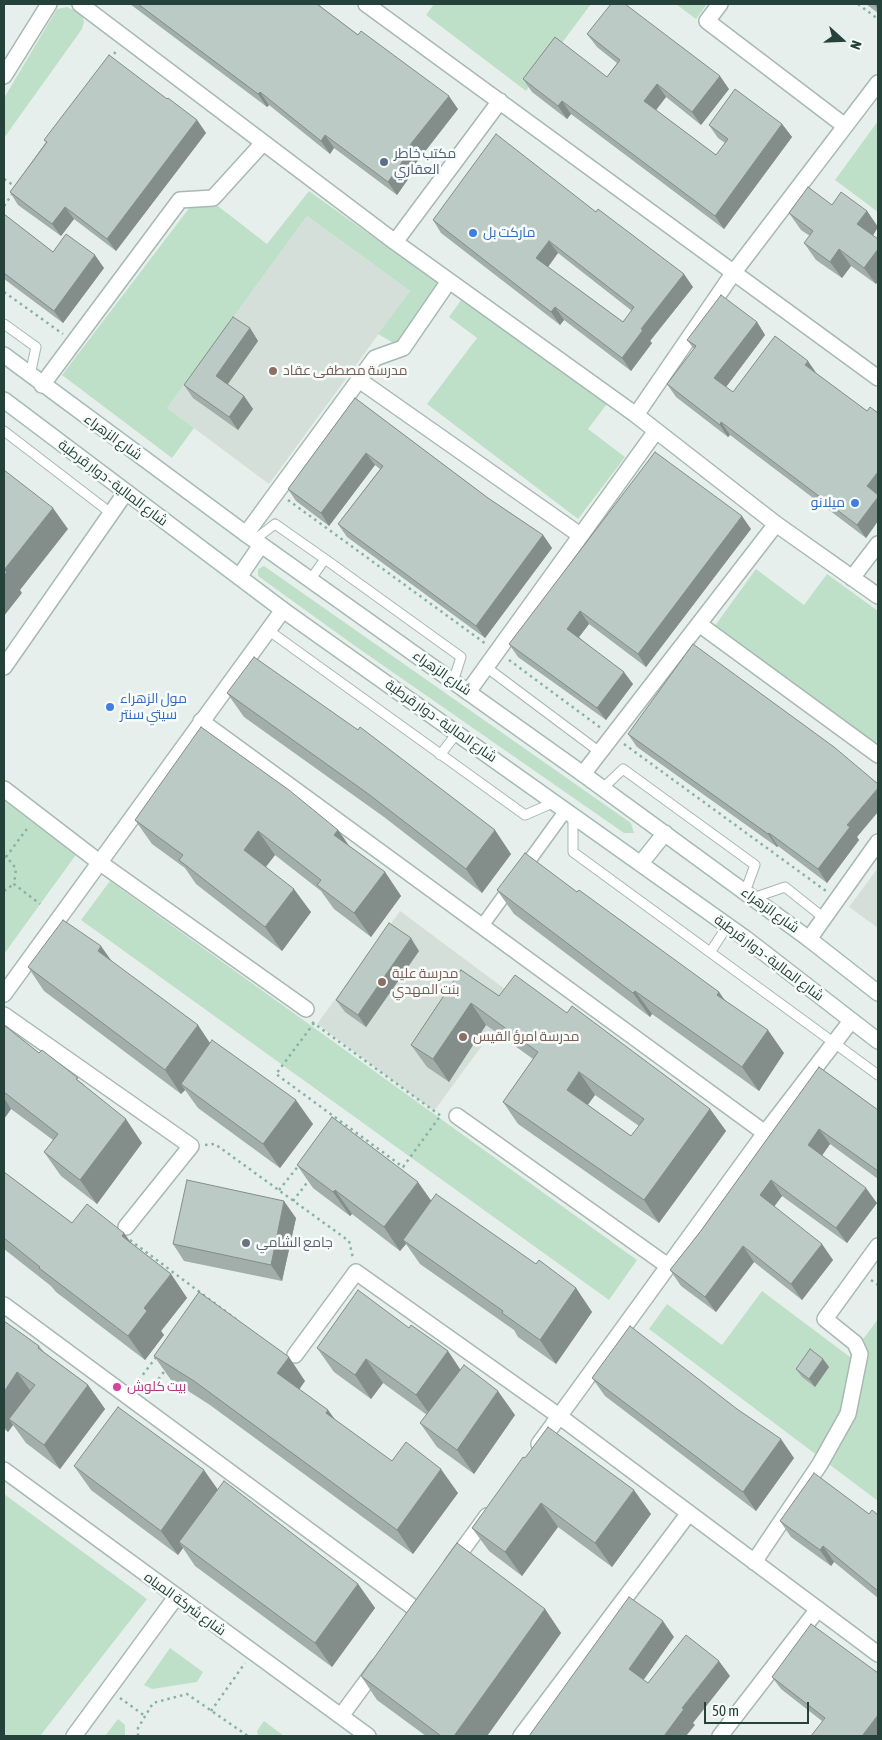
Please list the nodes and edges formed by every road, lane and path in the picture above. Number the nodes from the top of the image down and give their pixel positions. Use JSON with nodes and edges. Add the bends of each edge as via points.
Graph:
{"nodes":[{"id":1,"x":49,"y":4,"type":"edge"},
{"id":2,"x":80,"y":4,"type":"edge"},
{"id":3,"x":366,"y":4,"type":"edge"},
{"id":4,"x":720,"y":4,"type":"edge"},
{"id":5,"x":858,"y":4,"type":"edge"},
{"id":6,"x":878,"y":19,"type":"edge"},
{"id":7,"x":126,"y":39,"type":"junction"},
{"id":8,"x":108,"y":62,"type":"edge"},
{"id":9,"x":4,"y":76,"type":"edge"},
{"id":10,"x":878,"y":83,"type":"edge"},
{"id":11,"x":500,"y":101,"type":"junction"},
{"id":12,"x":845,"y":126,"type":"junction"},
{"id":13,"x":263,"y":143,"type":"junction"},
{"id":14,"x":4,"y":178,"type":"edge"},
{"id":15,"x":4,"y":206,"type":"edge"},
{"id":16,"x":395,"y":242,"type":"junction"},
{"id":17,"x":734,"y":272,"type":"junction"},
{"id":18,"x":449,"y":281,"type":"junction"},
{"id":19,"x":4,"y":292,"type":"edge"},
{"id":20,"x":4,"y":324,"type":"edge"},
{"id":21,"x":74,"y":342,"type":"junction"},
{"id":22,"x":4,"y":355,"type":"edge"},
{"id":23,"x":30,"y":375,"type":"junction"},
{"id":24,"x":878,"y":378,"type":"edge"},
{"id":25,"x":359,"y":380,"type":"junction"},
{"id":26,"x":42,"y":385,"type":"junction"},
{"id":27,"x":4,"y":400,"type":"edge"},
{"id":28,"x":636,"y":415,"type":"junction"},
{"id":29,"x":4,"y":431,"type":"edge"},
{"id":30,"x":656,"y":431,"type":"junction"},
{"id":31,"x":126,"y":492,"type":"junction"},
{"id":32,"x":277,"y":492,"type":"junction"},
{"id":33,"x":112,"y":514,"type":"junction"},
{"id":34,"x":776,"y":524,"type":"junction"},
{"id":35,"x":580,"y":535,"type":"junction"},
{"id":36,"x":253,"y":540,"type":"junction"},
{"id":37,"x":878,"y":544,"type":"edge"},
{"id":38,"x":325,"y":559,"type":"junction"},
{"id":39,"x":239,"y":577,"type":"junction"},
{"id":40,"x":852,"y":578,"type":"junction"},
{"id":41,"x":310,"y":580,"type":"junction"},
{"id":42,"x":878,"y":596,"type":"edge"},
{"id":43,"x":283,"y":610,"type":"junction"},
{"id":44,"x":699,"y":624,"type":"junction"},
{"id":45,"x":268,"y":630,"type":"junction"},
{"id":46,"x":497,"y":652,"type":"junction"},
{"id":47,"x":4,"y":667,"type":"edge"},
{"id":48,"x":486,"y":667,"type":"junction"},
{"id":49,"x":453,"y":682,"type":"junction"},
{"id":50,"x":468,"y":692,"type":"junction"},
{"id":51,"x":202,"y":721,"type":"junction"},
{"id":52,"x":457,"y":733,"type":"junction"},
{"id":53,"x":614,"y":737,"type":"junction"},
{"id":54,"x":601,"y":753,"type":"junction"},
{"id":55,"x":440,"y":755,"type":"junction"},
{"id":56,"x":878,"y":755,"type":"edge"},
{"id":57,"x":583,"y":774,"type":"junction"},
{"id":58,"x":603,"y":788,"type":"junction"},
{"id":59,"x":4,"y":789,"type":"edge"},
{"id":60,"x":565,"y":809,"type":"junction"},
{"id":61,"x":37,"y":814,"type":"junction"},
{"id":62,"x":665,"y":833,"type":"junction"},
{"id":63,"x":878,"y":842,"type":"edge"},
{"id":64,"x":5,"y":856,"type":"edge"},
{"id":65,"x":100,"y":862,"type":"junction"},
{"id":66,"x":641,"y":864,"type":"junction"},
{"id":67,"x":14,"y":884,"type":"junction"},
{"id":68,"x":4,"y":891,"type":"edge"},
{"id":69,"x":749,"y":895,"type":"junction"},
{"id":70,"x":837,"y":899,"type":"junction"},
{"id":71,"x":40,"y":904,"type":"dead end"},
{"id":72,"x":824,"y":918,"type":"junction"},
{"id":73,"x":728,"y":925,"type":"junction"},
{"id":74,"x":482,"y":926,"type":"junction"},
{"id":75,"x":809,"y":939,"type":"junction"},
{"id":76,"x":711,"y":951,"type":"junction"},
{"id":77,"x":878,"y":993,"type":"edge"},
{"id":78,"x":4,"y":994,"type":"edge"},
{"id":79,"x":306,"y":1009,"type":"joint"},
{"id":80,"x":4,"y":1015,"type":"edge"},
{"id":81,"x":851,"y":1021,"type":"junction"},
{"id":82,"x":314,"y":1023,"type":"junction"},
{"id":83,"x":835,"y":1041,"type":"junction"},
{"id":84,"x":878,"y":1041,"type":"edge"},
{"id":85,"x":878,"y":1075,"type":"edge"},
{"id":86,"x":441,"y":1115,"type":"junction"},
{"id":87,"x":457,"y":1116,"type":"joint"},
{"id":88,"x":336,"y":1118,"type":"junction"},
{"id":89,"x":330,"y":1125,"type":"edge"},
{"id":90,"x":348,"y":1127,"type":"junction"},
{"id":91,"x":765,"y":1133,"type":"junction"},
{"id":92,"x":343,"y":1134,"type":"edge"},
{"id":93,"x":191,"y":1146,"type":"junction"},
{"id":94,"x":302,"y":1161,"type":"edge"},
{"id":95,"x":310,"y":1179,"type":"edge"},
{"id":96,"x":279,"y":1190,"type":"junction"},
{"id":97,"x":293,"y":1201,"type":"junction"},
{"id":98,"x":126,"y":1227,"type":"joint"},
{"id":99,"x":878,"y":1246,"type":"edge"},
{"id":100,"x":668,"y":1266,"type":"junction"},
{"id":101,"x":356,"y":1272,"type":"junction"},
{"id":102,"x":215,"y":1303,"type":"junction"},
{"id":103,"x":4,"y":1304,"type":"edge"},
{"id":104,"x":209,"y":1311,"type":"edge"},
{"id":105,"x":238,"y":1320,"type":"edge"},
{"id":106,"x":162,"y":1349,"type":"edge"},
{"id":107,"x":295,"y":1355,"type":"dead end"},
{"id":108,"x":168,"y":1366,"type":"edge"},
{"id":109,"x":127,"y":1396,"type":"junction"},
{"id":110,"x":140,"y":1405,"type":"junction"},
{"id":111,"x":559,"y":1416,"type":"junction"},
{"id":112,"x":531,"y":1456,"type":"edge"},
{"id":113,"x":4,"y":1470,"type":"edge"},
{"id":114,"x":497,"y":1502,"type":"edge"},
{"id":115,"x":689,"y":1513,"type":"junction"},
{"id":116,"x":754,"y":1562,"type":"junction"},
{"id":117,"x":446,"y":1572,"type":"edge"},
{"id":118,"x":429,"y":1596,"type":"edge"},
{"id":119,"x":176,"y":1597,"type":"junction"},
{"id":120,"x":818,"y":1609,"type":"junction"},
{"id":121,"x":418,"y":1611,"type":"junction"},
{"id":122,"x":407,"y":1626,"type":"edge"},
{"id":123,"x":252,"y":1653,"type":"junction"},
{"id":124,"x":878,"y":1654,"type":"edge"},
{"id":125,"x":385,"y":1656,"type":"edge"},
{"id":126,"x":108,"y":1689,"type":"junction"},
{"id":127,"x":212,"y":1711,"type":"junction"},
{"id":128,"x":145,"y":1716,"type":"junction"},
{"id":129,"x":341,"y":1716,"type":"junction"},
{"id":130,"x":74,"y":1736,"type":"edge"},
{"id":131,"x":138,"y":1736,"type":"edge"},
{"id":132,"x":248,"y":1736,"type":"edge"},
{"id":133,"x":368,"y":1736,"type":"edge"},
{"id":134,"x":521,"y":1736,"type":"edge"},
{"id":135,"x":720,"y":1736,"type":"edge"}],
"edges":[{"from":1,"to":9,"type":"street"},
{"from":2,"to":7,"type":"street"},
{"from":3,"to":11,"type":"street"},
{"from":4,"to":12,"type":"street","via":[[707,21]]},
{"from":5,"to":6,"type":"path"},
{"from":7,"to":8,"type":"path"},
{"from":7,"to":13,"type":"street"},
{"from":10,"to":12,"type":"street"},
{"from":11,"to":16,"type":"street"},
{"from":11,"to":17,"type":"street"},
{"from":12,"to":17,"type":"street"},
{"from":13,"to":16,"type":"street"},
{"from":13,"to":21,"type":"street","via":[[213,198],[180,200]]},
{"from":14,"to":15,"type":"path","via":[[17,187]]},
{"from":16,"to":18,"type":"street"},
{"from":17,"to":24,"type":"street"},
{"from":17,"to":28,"type":"street"},
{"from":18,"to":25,"type":"street","via":[[404,348],[375,358]]},
{"from":18,"to":28,"type":"street"},
{"from":19,"to":21,"type":"path"},
{"from":20,"to":23,"type":"lane","via":[[36,347]]},
{"from":21,"to":26,"type":"street"},
{"from":22,"to":23,"type":"street","name":"شارع الزهراء"},
{"from":23,"to":26,"type":"street","name":"شارع الزهراء"},
{"from":25,"to":32,"type":"street"},
{"from":25,"to":35,"type":"street"},
{"from":26,"to":36,"type":"street","name":"شارع الزهراء"},
{"from":27,"to":31,"type":"street","name":"شارع المالية - دوار قرطبة"},
{"from":28,"to":30,"type":"street"},
{"from":29,"to":33,"type":"lane"},
{"from":30,"to":34,"type":"street"},
{"from":30,"to":35,"type":"street"},
{"from":31,"to":33,"type":"street"},
{"from":31,"to":39,"type":"street","name":"شارع المالية - دوار قرطبة"},
{"from":32,"to":36,"type":"street"},
{"from":32,"to":46,"type":"path"},
{"from":33,"to":47,"type":"street"},
{"from":34,"to":40,"type":"street"},
{"from":34,"to":44,"type":"street"},
{"from":35,"to":46,"type":"street"},
{"from":36,"to":38,"type":"lane","via":[[275,524]]},
{"from":36,"to":39,"type":"street"},
{"from":36,"to":41,"type":"street","name":"شارع الزهراء"},
{"from":37,"to":40,"type":"street"},
{"from":38,"to":41,"type":"lane"},
{"from":38,"to":49,"type":"lane","via":[[461,656]]},
{"from":39,"to":43,"type":"street","name":"شارع المالية - دوار قرطبة"},
{"from":40,"to":42,"type":"street"},
{"from":41,"to":49,"type":"street","name":"شارع الزهراء"},
{"from":43,"to":45,"type":"street"},
{"from":43,"to":52,"type":"street","name":"شارع المالية - دوار قرطبة"},
{"from":44,"to":53,"type":"street"},
{"from":44,"to":56,"type":"street"},
{"from":45,"to":51,"type":"street"},
{"from":45,"to":55,"type":"lane"},
{"from":46,"to":48,"type":"street"},
{"from":46,"to":53,"type":"path"},
{"from":48,"to":50,"type":"street"},
{"from":48,"to":54,"type":"lane"},
{"from":49,"to":50,"type":"street","name":"شارع الزهراء"},
{"from":50,"to":57,"type":"street","name":"شارع الزهراء"},
{"from":51,"to":65,"type":"street"},
{"from":51,"to":74,"type":"street"},
{"from":52,"to":55,"type":"lane"},
{"from":52,"to":60,"type":"street","name":"شارع المالية - دوار قرطبة"},
{"from":53,"to":54,"type":"street"},
{"from":53,"to":70,"type":"path"},
{"from":54,"to":57,"type":"street"},
{"from":55,"to":60,"type":"lane","via":[[525,815]]},
{"from":57,"to":58,"type":"street","name":"شارع الزهراء"},
{"from":58,"to":62,"type":"street","name":"شارع الزهراء"},
{"from":58,"to":69,"type":"lane","via":[[623,769],[755,865]]},
{"from":59,"to":61,"type":"street"},
{"from":60,"to":66,"type":"street","name":"شارع المالية - دوار قرطبة"},
{"from":60,"to":74,"type":"street"},
{"from":60,"to":76,"type":"lane","via":[[573,852]]},
{"from":61,"to":64,"type":"path"},
{"from":61,"to":65,"type":"street"},
{"from":62,"to":66,"type":"street"},
{"from":62,"to":69,"type":"street","name":"شارع الزهراء"},
{"from":63,"to":70,"type":"street"},
{"from":64,"to":67,"type":"path","via":[[16,870]]},
{"from":65,"to":78,"type":"street"},
{"from":65,"to":79,"type":"street"},
{"from":66,"to":73,"type":"street","name":"شارع المالية - دوار قرطبة"},
{"from":67,"to":68,"type":"path"},
{"from":67,"to":71,"type":"path"},
{"from":69,"to":72,"type":"lane","via":[[784,888]]},
{"from":69,"to":75,"type":"street","name":"شارع الزهراء"},
{"from":70,"to":72,"type":"street"},
{"from":72,"to":75,"type":"street"},
{"from":73,"to":76,"type":"lane"},
{"from":73,"to":81,"type":"street","name":"شارع المالية - دوار قرطبة"},
{"from":74,"to":91,"type":"street"},
{"from":75,"to":77,"type":"street","name":"شارع الزهراء"},
{"from":76,"to":83,"type":"lane"},
{"from":79,"to":82,"type":"path","via":[[302,1014]]},
{"from":80,"to":93,"type":"street"},
{"from":81,"to":83,"type":"street"},
{"from":81,"to":84,"type":"street","name":"شارع المالية - دوار قرطبة"},
{"from":82,"to":86,"type":"path"},
{"from":82,"to":88,"type":"path","via":[[276,1074]]},
{"from":83,"to":85,"type":"lane"},
{"from":83,"to":91,"type":"street"},
{"from":86,"to":87,"type":"path","via":[[451,1123]]},
{"from":86,"to":90,"type":"path","via":[[404,1167]]},
{"from":87,"to":100,"type":"street"},
{"from":88,"to":89,"type":"path"},
{"from":88,"to":90,"type":"path"},
{"from":90,"to":92,"type":"path"},
{"from":91,"to":100,"type":"street"},
{"from":93,"to":96,"type":"path","via":[[215,1144]]},
{"from":93,"to":98,"type":"street"},
{"from":94,"to":96,"type":"path"},
{"from":95,"to":97,"type":"path"},
{"from":96,"to":97,"type":"path"},
{"from":97,"to":101,"type":"path","via":[[349,1241]]},
{"from":98,"to":102,"type":"path","via":[[128,1238]]},
{"from":99,"to":116,"type":"street","via":[[825,1319],[855,1343],[860,1354],[848,1414],[820,1464]]},
{"from":100,"to":111,"type":"street"},
{"from":101,"to":107,"type":"street"},
{"from":101,"to":111,"type":"street"},
{"from":102,"to":104,"type":"path"},
{"from":102,"to":105,"type":"path"},
{"from":103,"to":109,"type":"street"},
{"from":106,"to":109,"type":"path"},
{"from":108,"to":110,"type":"path"},
{"from":109,"to":110,"type":"street"},
{"from":110,"to":121,"type":"street"},
{"from":111,"to":112,"type":"street"},
{"from":111,"to":115,"type":"street"},
{"from":113,"to":119,"type":"street","name":"شارع شركة المياه"},
{"from":114,"to":117,"type":"street"},
{"from":115,"to":116,"type":"street"},
{"from":115,"to":134,"type":"street"},
{"from":116,"to":120,"type":"street"},
{"from":118,"to":121,"type":"street"},
{"from":119,"to":123,"type":"street","name":"شارع شركة المياه"},
{"from":119,"to":126,"type":"street"},
{"from":120,"to":124,"type":"street"},
{"from":120,"to":135,"type":"street"},
{"from":121,"to":122,"type":"street"},
{"from":123,"to":127,"type":"path"},
{"from":123,"to":129,"type":"street","name":"شارع شركة المياه"},
{"from":125,"to":129,"type":"street"},
{"from":126,"to":128,"type":"path"},
{"from":126,"to":130,"type":"street"},
{"from":127,"to":128,"type":"path","via":[[187,1694],[153,1703]]},
{"from":127,"to":132,"type":"path"},
{"from":128,"to":131,"type":"path","via":[[138,1728]]},
{"from":129,"to":133,"type":"street","name":"شارع شركة المياه"}]}
